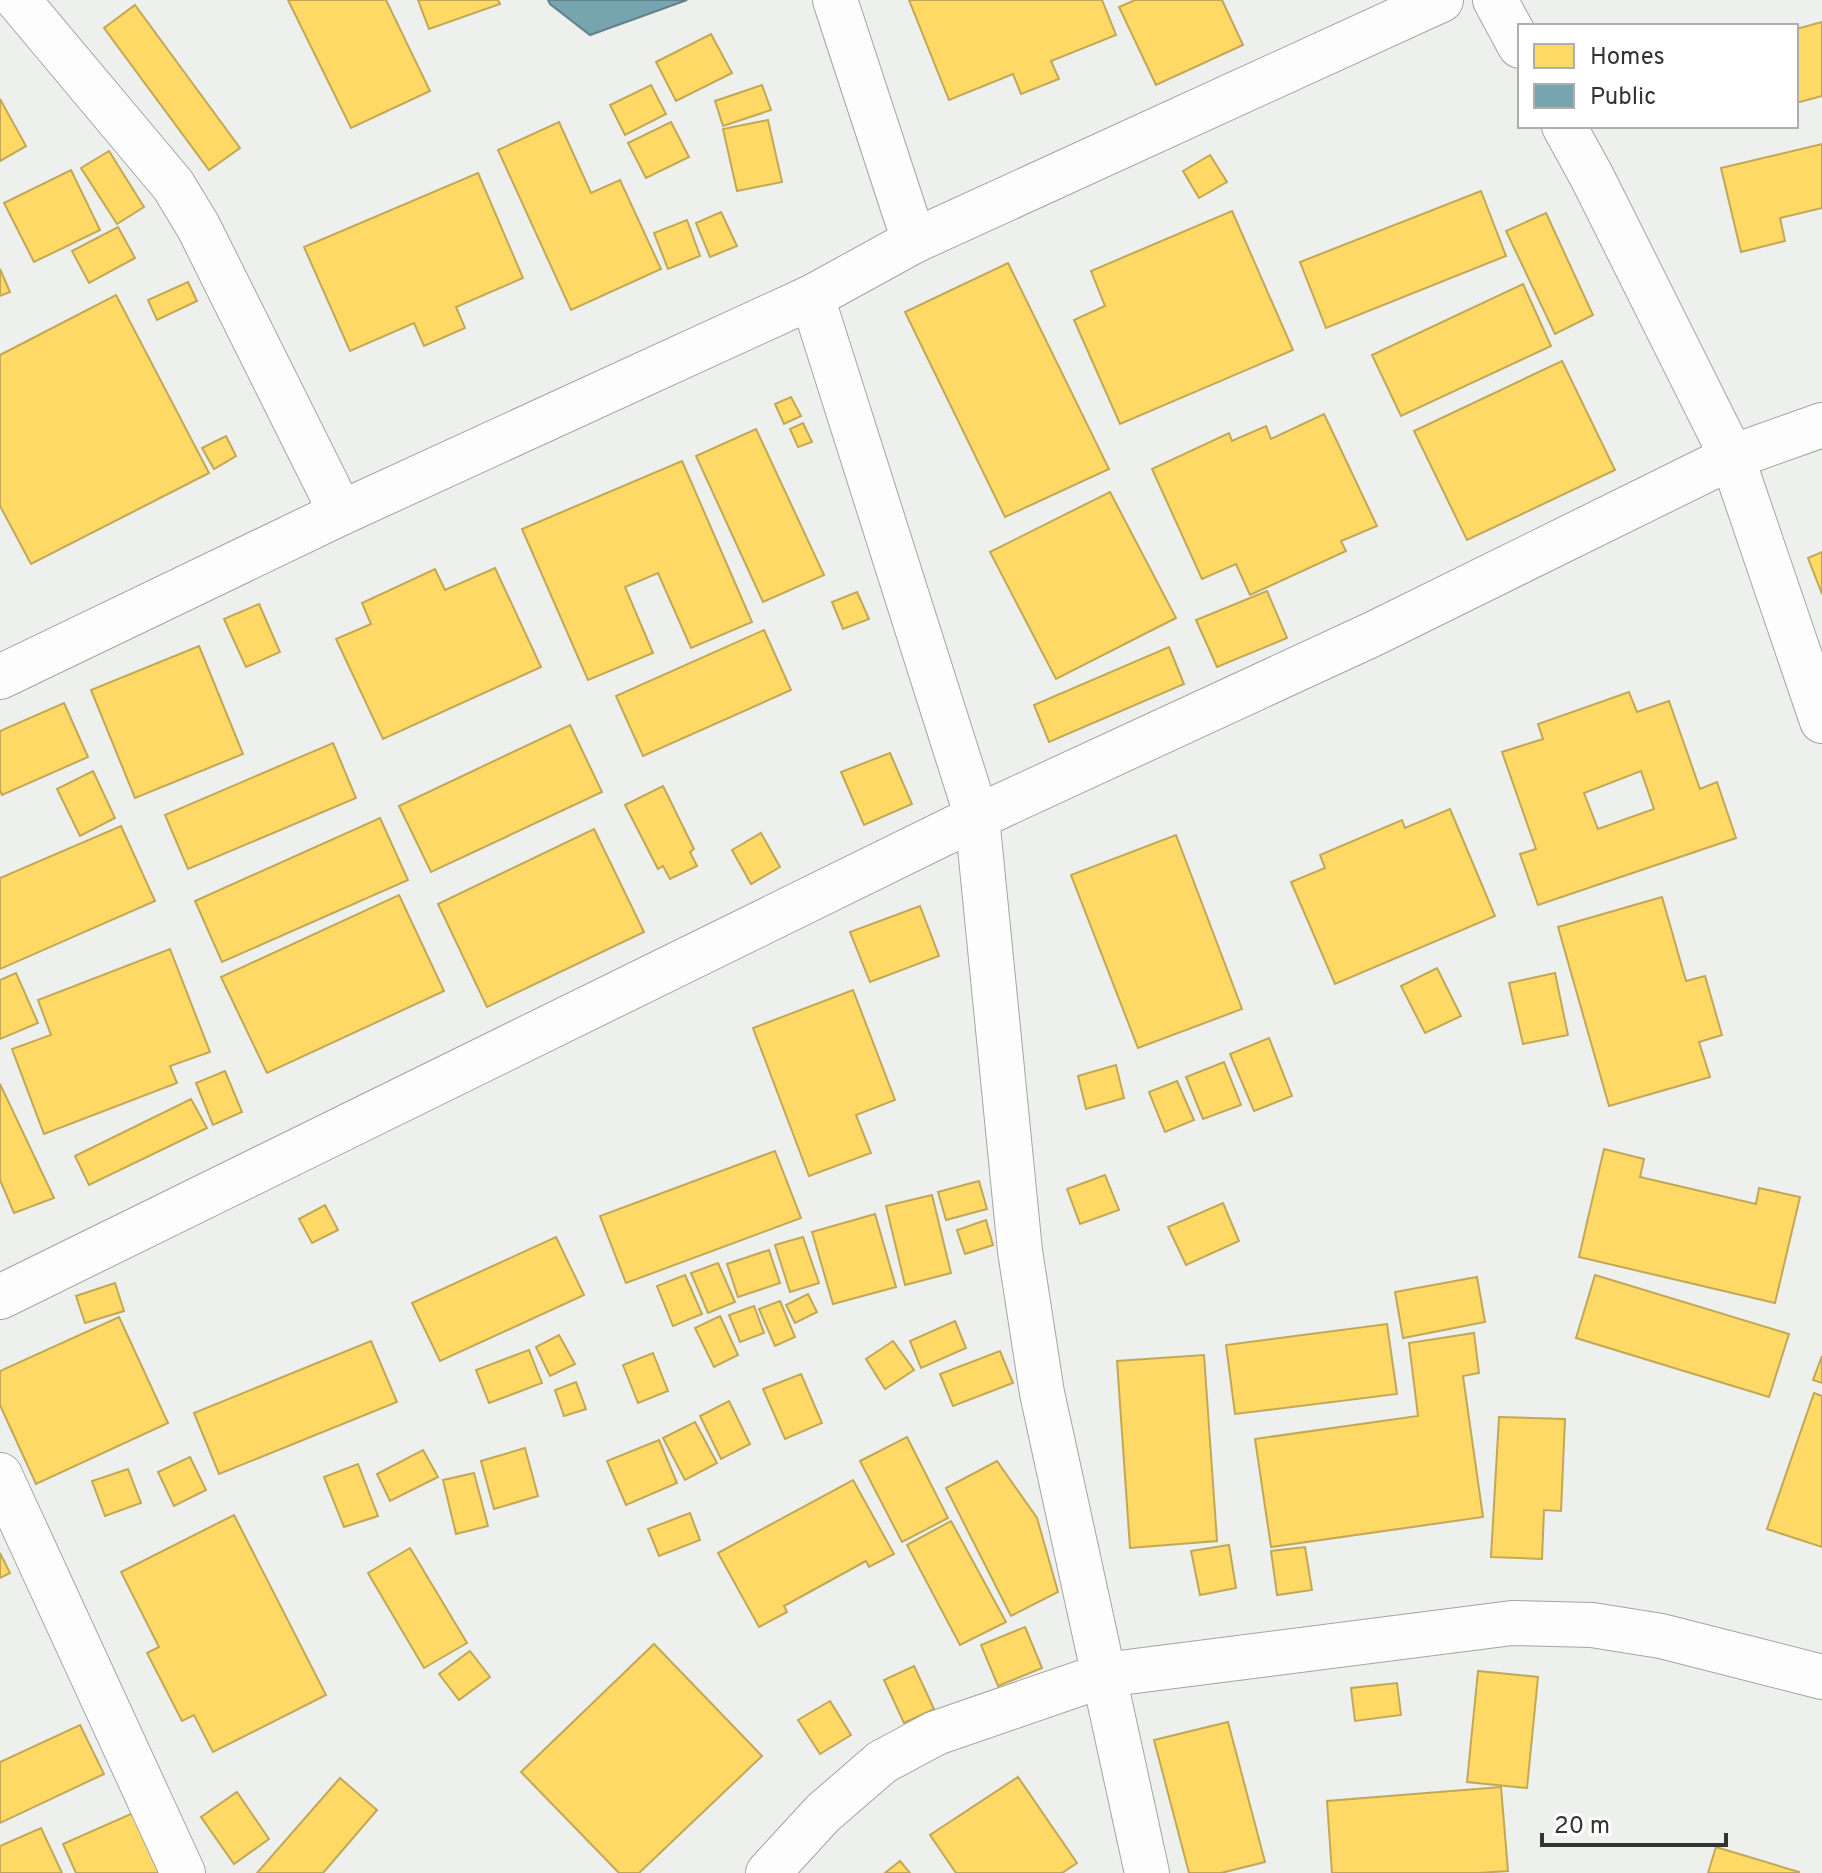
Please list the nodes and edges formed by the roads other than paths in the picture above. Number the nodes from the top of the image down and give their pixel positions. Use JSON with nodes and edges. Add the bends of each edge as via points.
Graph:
{"nodes":[{"id":1,"x":18,"y":0,"type":"edge"},
{"id":2,"x":835,"y":0,"type":"edge"},
{"id":3,"x":1441,"y":0,"type":"edge"},
{"id":4,"x":1495,"y":0,"type":"edge"},
{"id":5,"x":1518,"y":42,"type":"edge"},
{"id":6,"x":1565,"y":128,"type":"edge"},
{"id":7,"x":914,"y":241,"type":"junction"},
{"id":8,"x":812,"y":297,"type":"junction"},
{"id":9,"x":1822,"y":425,"type":"edge"},
{"id":10,"x":1732,"y":457,"type":"junction"},
{"id":11,"x":341,"y":513,"type":"junction"},
{"id":12,"x":0,"y":677,"type":"edge"},
{"id":13,"x":1822,"y":721,"type":"edge"},
{"id":14,"x":977,"y":817,"type":"junction"},
{"id":15,"x":0,"y":1297,"type":"edge"},
{"id":16,"x":0,"y":1475,"type":"edge"},
{"id":17,"x":1104,"y":1675,"type":"junction"},
{"id":18,"x":1822,"y":1677,"type":"edge"},
{"id":19,"x":183,"y":1873,"type":"edge"},
{"id":20,"x":768,"y":1873,"type":"edge"},
{"id":21,"x":1147,"y":1873,"type":"edge"}],
"edges":[{"from":1,"to":11,"type":"street","via":[[173,185]]},
{"from":2,"to":7,"type":"street"},
{"from":3,"to":7,"type":"street"},
{"from":4,"to":5,"type":"street"},
{"from":6,"to":10,"type":"street"},
{"from":7,"to":8,"type":"street"},
{"from":8,"to":11,"type":"street"},
{"from":8,"to":14,"type":"street"},
{"from":9,"to":10,"type":"street"},
{"from":10,"to":13,"type":"street"},
{"from":10,"to":14,"type":"street","via":[[1373,634]]},
{"from":11,"to":12,"type":"street"},
{"from":14,"to":15,"type":"street"},
{"from":14,"to":17,"type":"street","via":[[1020,1251],[1042,1393]]},
{"from":16,"to":19,"type":"street"},
{"from":17,"to":18,"type":"street","via":[[1512,1623],[1592,1625],[1661,1636]]},
{"from":17,"to":20,"type":"street","via":[[936,1733],[882,1762],[823,1813]]},
{"from":17,"to":21,"type":"street"}]}
